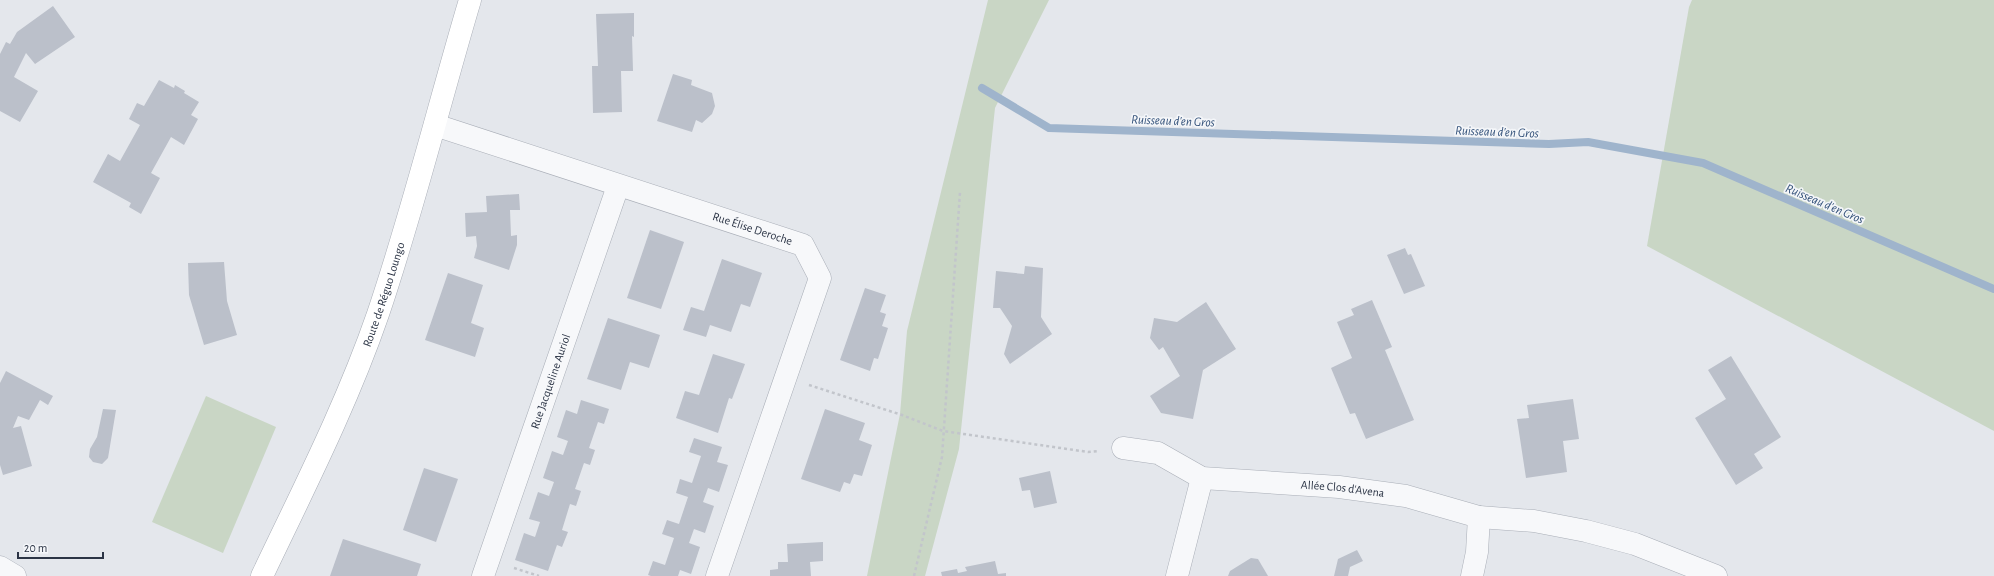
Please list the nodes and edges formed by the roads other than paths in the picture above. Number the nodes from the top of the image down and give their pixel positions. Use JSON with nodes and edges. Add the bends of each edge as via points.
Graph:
{"nodes":[{"id":1,"x":470,"y":0,"type":"edge"},
{"id":2,"x":435,"y":125,"type":"junction"},
{"id":3,"x":618,"y":186,"type":"junction"},
{"id":4,"x":1123,"y":448,"type":"road end"},
{"id":5,"x":1202,"y":478,"type":"junction"},
{"id":6,"x":1479,"y":517,"type":"junction"},
{"id":7,"x":0,"y":567,"type":"edge"},
{"id":8,"x":15,"y":576,"type":"edge"},
{"id":9,"x":262,"y":576,"type":"edge"},
{"id":10,"x":483,"y":576,"type":"edge"},
{"id":11,"x":717,"y":576,"type":"edge"},
{"id":12,"x":1177,"y":576,"type":"edge"},
{"id":13,"x":1472,"y":576,"type":"edge"},
{"id":14,"x":1716,"y":576,"type":"edge"}],
"edges":[{"from":1,"to":2,"type":"street","name":"Route de Réguo Loungo"},
{"from":2,"to":3,"type":"street","name":"Rue Élise Deroche"},
{"from":2,"to":9,"type":"street","name":"Route de Réguo Loungo","via":[[378,315],[349,387]]},
{"from":3,"to":10,"type":"street","name":"Rue Jacqueline Auriol"},
{"from":3,"to":11,"type":"street","name":"Rue Élise Deroche","via":[[803,246],[820,278]]},
{"from":4,"to":5,"type":"street","name":"Allée Clos d'Avena","via":[[1158,453]]},
{"from":5,"to":6,"type":"street","name":"Allée Clos d'Avena","via":[[1339,487],[1406,496]]},
{"from":5,"to":12,"type":"street"},
{"from":6,"to":13,"type":"street","via":[[1477,552]]},
{"from":6,"to":14,"type":"street","name":"Allée Clos d'Avena","via":[[1534,521],[1586,531],[1635,544]]},
{"from":7,"to":8,"type":"street"}]}
